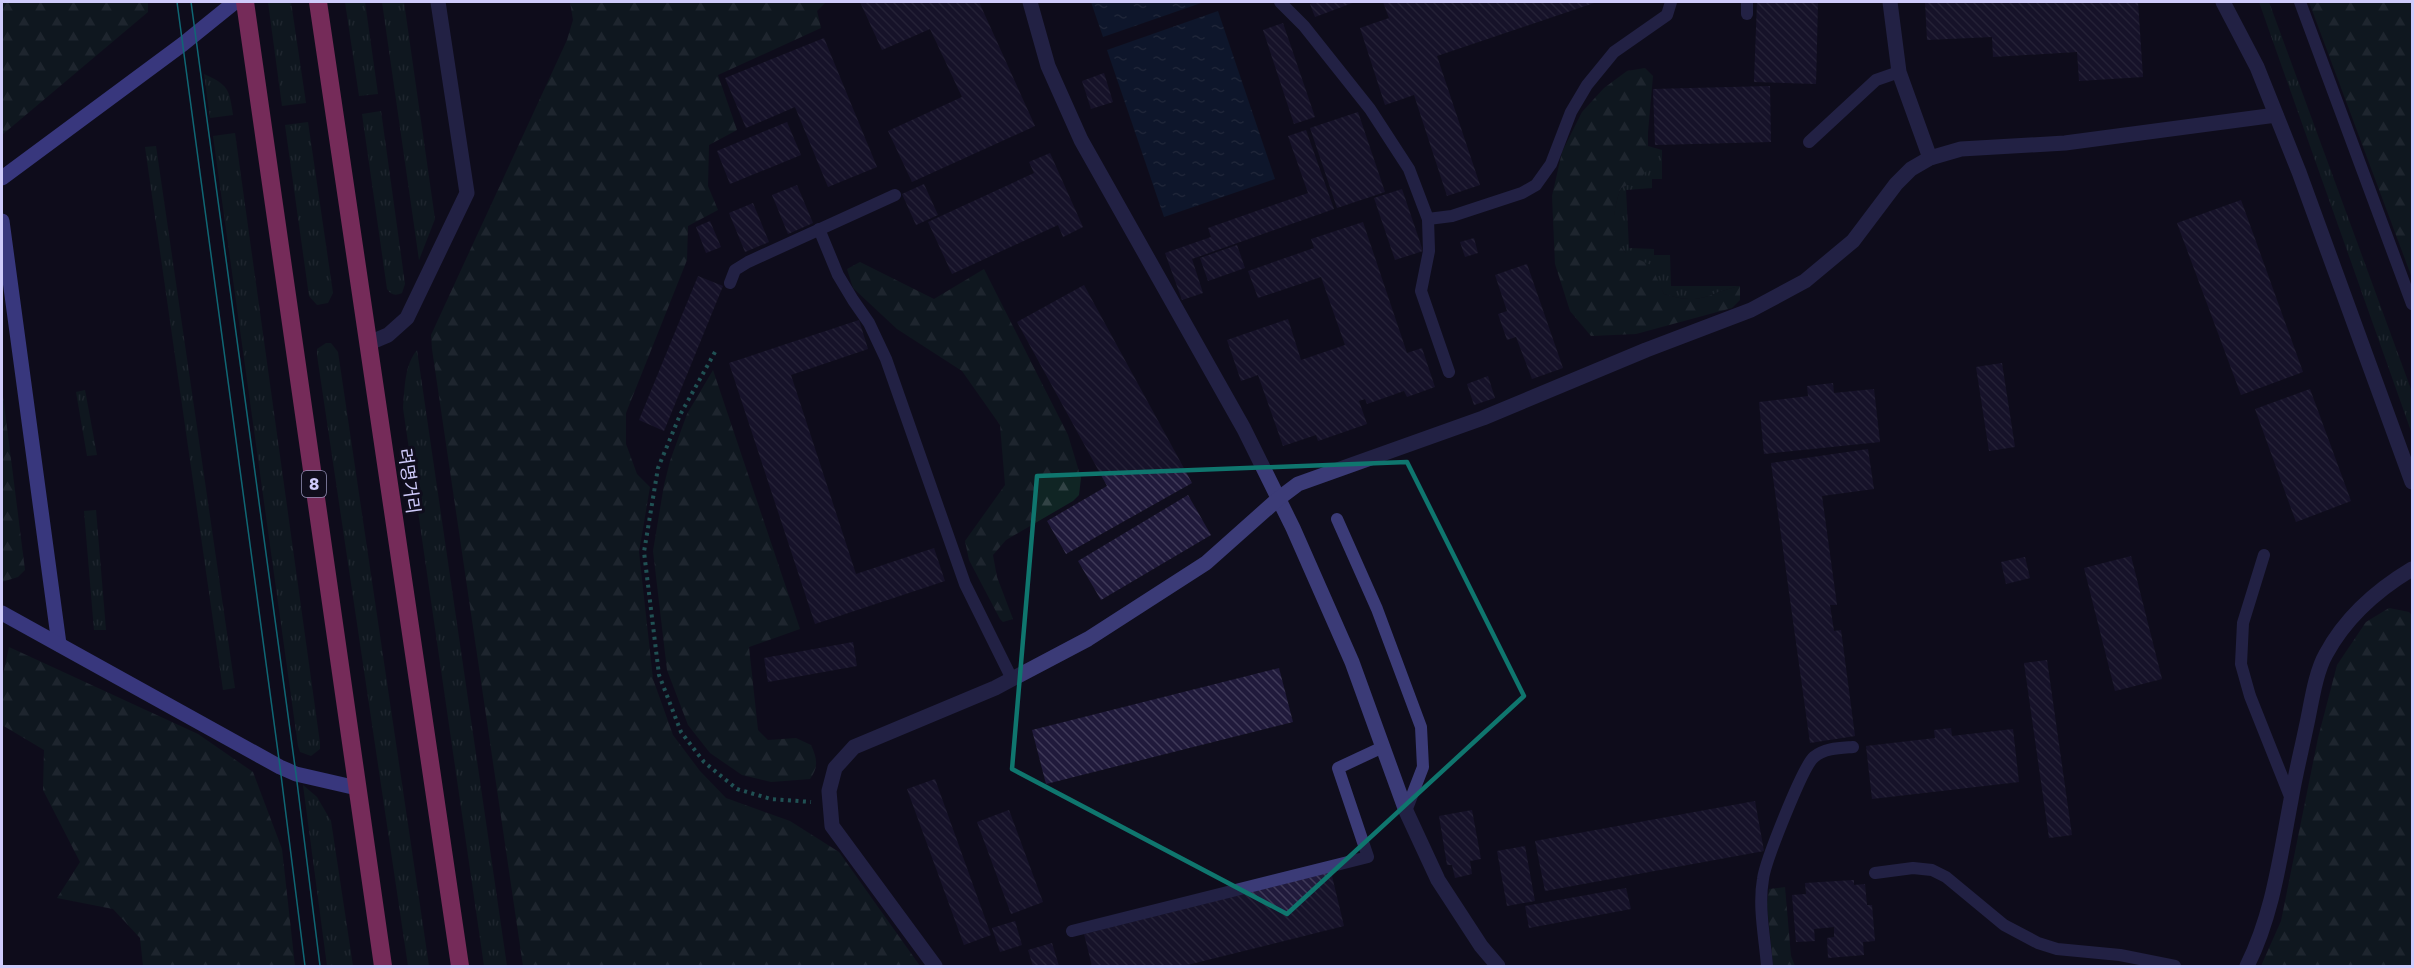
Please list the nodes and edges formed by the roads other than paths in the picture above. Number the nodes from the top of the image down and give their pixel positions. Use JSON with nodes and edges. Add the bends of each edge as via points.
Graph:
{"nodes":[{"id":1,"x":235,"y":2,"type":"edge"},
{"id":2,"x":245,"y":2,"type":"edge"},
{"id":3,"x":318,"y":2,"type":"edge"},
{"id":4,"x":438,"y":2,"type":"edge"},
{"id":5,"x":1030,"y":2,"type":"edge"},
{"id":6,"x":1280,"y":2,"type":"edge"},
{"id":7,"x":1671,"y":2,"type":"edge"},
{"id":8,"x":1890,"y":2,"type":"edge"},
{"id":9,"x":2223,"y":2,"type":"edge"},
{"id":10,"x":2300,"y":2,"type":"edge"},
{"id":11,"x":1899,"y":72,"type":"junction"},
{"id":12,"x":2276,"y":115,"type":"junction"},
{"id":13,"x":1809,"y":142,"type":"dead end"},
{"id":14,"x":1930,"y":158,"type":"junction"},
{"id":15,"x":2,"y":178,"type":"edge"},
{"id":16,"x":895,"y":195,"type":"dead end"},
{"id":17,"x":1428,"y":219,"type":"junction"},
{"id":18,"x":2,"y":221,"type":"edge"},
{"id":19,"x":819,"y":229,"type":"junction"},
{"id":20,"x":730,"y":283,"type":"dead end"},
{"id":21,"x":2412,"y":304,"type":"edge"},
{"id":22,"x":369,"y":344,"type":"junction"},
{"id":23,"x":1449,"y":372,"type":"dead end"},
{"id":24,"x":2412,"y":482,"type":"edge"},
{"id":25,"x":1278,"y":499,"type":"junction"},
{"id":26,"x":1337,"y":519,"type":"dead end"},
{"id":27,"x":2264,"y":555,"type":"dead end"},
{"id":28,"x":2412,"y":569,"type":"edge"},
{"id":29,"x":2,"y":613,"type":"edge"},
{"id":30,"x":59,"y":644,"type":"junction"},
{"id":31,"x":1012,"y":679,"type":"junction"},
{"id":32,"x":1383,"y":747,"type":"junction"},
{"id":33,"x":1853,"y":747,"type":"dead end"},
{"id":34,"x":357,"y":788,"type":"junction"},
{"id":35,"x":2291,"y":799,"type":"junction"},
{"id":36,"x":1406,"y":811,"type":"junction"},
{"id":37,"x":1875,"y":873,"type":"dead end"},
{"id":38,"x":1072,"y":931,"type":"dead end"},
{"id":39,"x":383,"y":966,"type":"edge"},
{"id":40,"x":460,"y":966,"type":"edge"},
{"id":41,"x":935,"y":966,"type":"edge"},
{"id":42,"x":1498,"y":966,"type":"edge"},
{"id":43,"x":1767,"y":966,"type":"edge"},
{"id":44,"x":2175,"y":966,"type":"edge"},
{"id":45,"x":2247,"y":966,"type":"edge"}],
"edges":[{"from":1,"to":15,"type":"street"},
{"from":2,"to":34,"type":"highway","number":"8"},
{"from":3,"to":22,"type":"highway","name":"려명거리"},
{"from":4,"to":22,"type":"street","via":[[467,193],[407,318],[388,335]]},
{"from":5,"to":25,"type":"street","via":[[1048,66],[1081,140],[1244,429]]},
{"from":6,"to":17,"type":"lane","via":[[1370,109],[1408,169]]},
{"from":7,"to":17,"type":"lane","via":[[1667,15],[1614,52],[1587,85],[1571,112],[1551,164],[1536,185],[1462,213]]},
{"from":8,"to":11,"type":"street"},
{"from":9,"to":12,"type":"street","via":[[2257,67]]},
{"from":10,"to":21,"type":"lane"},
{"from":11,"to":13,"type":"lane","via":[[1876,80]]},
{"from":11,"to":14,"type":"street"},
{"from":12,"to":14,"type":"street","via":[[2065,142],[1961,149]]},
{"from":12,"to":24,"type":"street"},
{"from":14,"to":25,"type":"street","via":[[1896,184],[1853,241],[1805,281],[1751,310],[1483,418],[1298,484]]},
{"from":16,"to":19,"type":"lane"},
{"from":17,"to":23,"type":"lane","via":[[1429,251],[1421,291]]},
{"from":18,"to":30,"type":"street"},
{"from":19,"to":20,"type":"lane","via":[[748,262],[735,270]]},
{"from":19,"to":31,"type":"lane","via":[[838,275],[869,323],[886,359],[965,584]]},
{"from":22,"to":40,"type":"highway","name":"려명거리"},
{"from":25,"to":31,"type":"street","via":[[1206,563],[1088,639]]},
{"from":25,"to":32,"type":"street","via":[[1352,662]]},
{"from":26,"to":36,"type":"lane","via":[[1377,609],[1421,727],[1423,767]]},
{"from":27,"to":35,"type":"lane","via":[[2243,623],[2241,664]]},
{"from":28,"to":35,"type":"street","via":[[2368,600],[2324,656]]},
{"from":29,"to":30,"type":"street"},
{"from":30,"to":34,"type":"street","via":[[280,767]]},
{"from":31,"to":41,"type":"street","via":[[854,747],[835,768],[829,791],[832,826]]},
{"from":32,"to":36,"type":"street"},
{"from":32,"to":38,"type":"lane","via":[[1338,768],[1368,857]]},
{"from":33,"to":43,"type":"lane","via":[[1830,749],[1813,757],[1804,770],[1763,879]]},
{"from":34,"to":39,"type":"highway","number":"8"},
{"from":35,"to":45,"type":"street","via":[[2272,900]]},
{"from":36,"to":42,"type":"street","via":[[1438,880]]},
{"from":37,"to":44,"type":"lane","via":[[1932,870],[2004,925],[2038,943]]}]}
